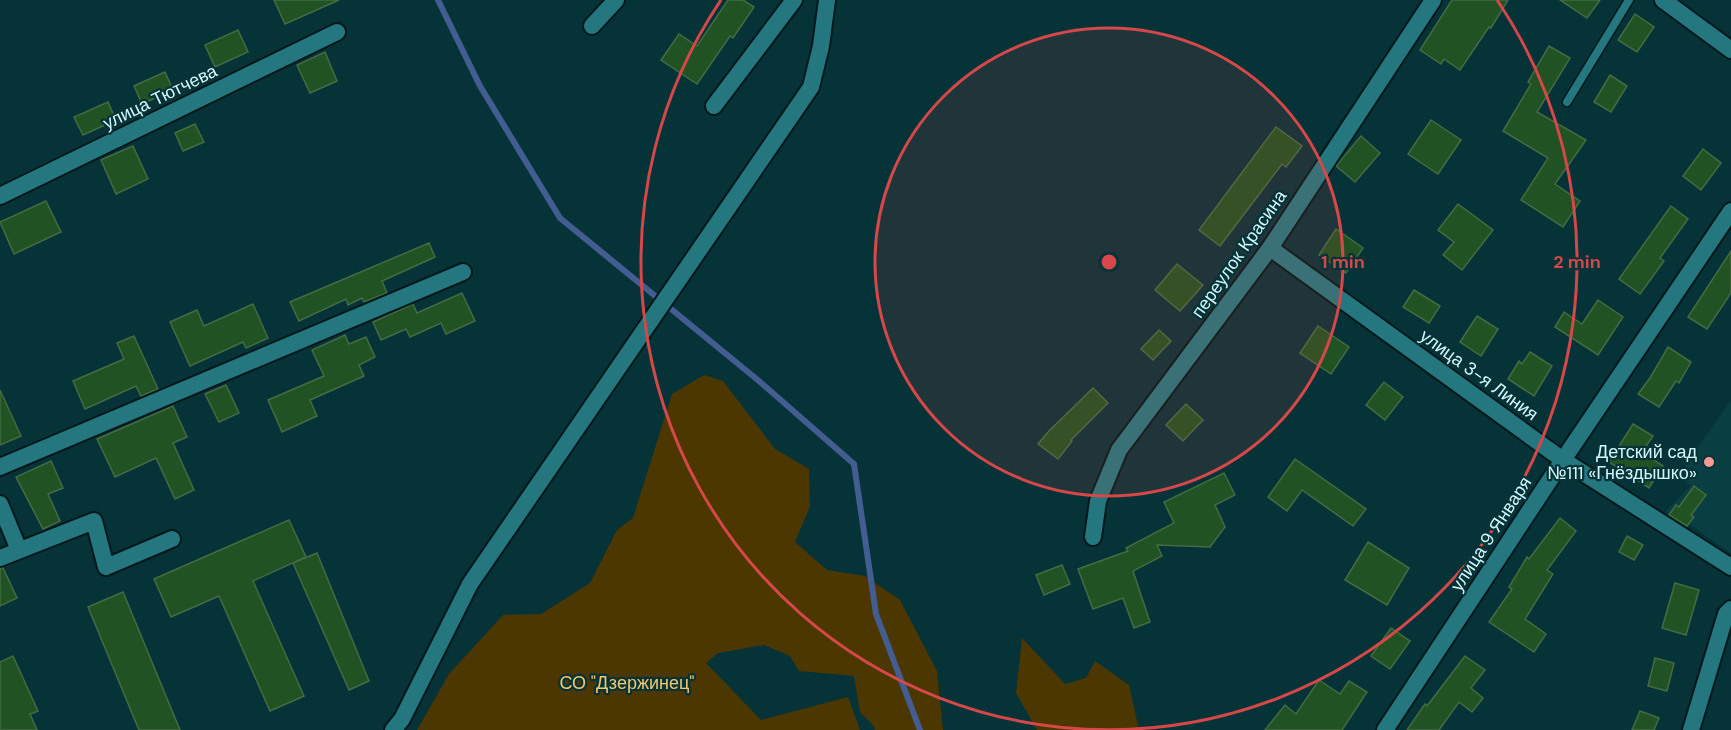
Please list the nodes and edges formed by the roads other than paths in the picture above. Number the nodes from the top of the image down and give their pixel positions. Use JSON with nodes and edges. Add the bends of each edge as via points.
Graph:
{"nodes":[{"id":1,"x":616,"y":0,"type":"edge"},
{"id":2,"x":794,"y":0,"type":"edge"},
{"id":3,"x":827,"y":0,"type":"edge"},
{"id":4,"x":1433,"y":0,"type":"edge"},
{"id":5,"x":1629,"y":0,"type":"edge"},
{"id":6,"x":1663,"y":0,"type":"edge"},
{"id":7,"x":592,"y":26,"type":"dead end"},
{"id":8,"x":337,"y":32,"type":"dead end"},
{"id":9,"x":1731,"y":50,"type":"edge"},
{"id":10,"x":1567,"y":102,"type":"dead end"},
{"id":11,"x":714,"y":106,"type":"dead end"},
{"id":12,"x":0,"y":196,"type":"edge"},
{"id":13,"x":1731,"y":211,"type":"edge"},
{"id":14,"x":1270,"y":248,"type":"junction"},
{"id":15,"x":463,"y":272,"type":"dead end"},
{"id":16,"x":1563,"y":460,"type":"junction"},
{"id":17,"x":0,"y":467,"type":"edge"},
{"id":18,"x":0,"y":504,"type":"edge"},
{"id":19,"x":1093,"y":537,"type":"dead end"},
{"id":20,"x":172,"y":538,"type":"dead end"},
{"id":21,"x":19,"y":550,"type":"junction"},
{"id":22,"x":0,"y":558,"type":"edge"},
{"id":23,"x":1731,"y":567,"type":"edge"},
{"id":24,"x":1731,"y":609,"type":"edge"},
{"id":25,"x":393,"y":730,"type":"edge"},
{"id":26,"x":1385,"y":730,"type":"edge"},
{"id":27,"x":1691,"y":730,"type":"edge"}],
"edges":[{"from":1,"to":7,"type":"street"},
{"from":2,"to":11,"type":"street"},
{"from":3,"to":25,"type":"street","via":[[812,87],[470,584]]},
{"from":4,"to":14,"type":"street","name":"переулок Красина"},
{"from":5,"to":10,"type":"lane"},
{"from":6,"to":9,"type":"street"},
{"from":8,"to":12,"type":"street","name":"улица Тютчева"},
{"from":13,"to":16,"type":"street","name":"улица 9 Января"},
{"from":14,"to":16,"type":"street","name":"улица 3-я Линия"},
{"from":14,"to":19,"type":"street","name":"переулок Красина","via":[[1119,450],[1098,501]]},
{"from":15,"to":17,"type":"street"},
{"from":16,"to":23,"type":"street","name":"улица 3-я Линия"},
{"from":16,"to":26,"type":"street","name":"улица 9 Января"},
{"from":18,"to":21,"type":"street"},
{"from":20,"to":21,"type":"street","via":[[106,567],[94,521]]},
{"from":21,"to":22,"type":"street"},
{"from":24,"to":27,"type":"street","via":[[1726,614]]}]}
